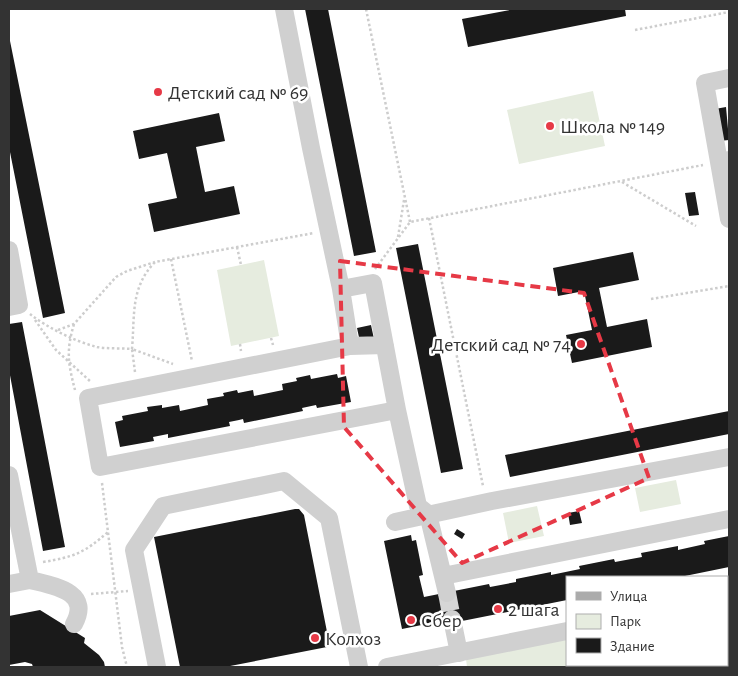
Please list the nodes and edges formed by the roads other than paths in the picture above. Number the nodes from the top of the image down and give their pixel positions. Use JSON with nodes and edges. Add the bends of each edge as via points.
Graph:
{"nodes":[{"id":1,"x":284,"y":9,"type":"edge"},
{"id":2,"x":729,"y":78,"type":"edge"},
{"id":3,"x":724,"y":161,"type":"edge"},
{"id":4,"x":729,"y":220,"type":"edge"},
{"id":5,"x":9,"y":250,"type":"edge"},
{"id":6,"x":340,"y":289,"type":"junction"},
{"id":7,"x":14,"y":306,"type":"edge"},
{"id":8,"x":385,"y":344,"type":"junction"},
{"id":9,"x":350,"y":346,"type":"junction"},
{"id":10,"x":397,"y":410,"type":"junction"},
{"id":11,"x":729,"y":457,"type":"edge"},
{"id":12,"x":9,"y":475,"type":"edge"},
{"id":13,"x":428,"y":514,"type":"junction"},
{"id":14,"x":729,"y":519,"type":"edge"},
{"id":15,"x":395,"y":522,"type":"dead end"},
{"id":16,"x":29,"y":572,"type":"junction"},
{"id":17,"x":9,"y":584,"type":"edge"},
{"id":18,"x":452,"y":619,"type":"tunnel mouth"},
{"id":19,"x":74,"y":624,"type":"dead end"},
{"id":20,"x":566,"y":631,"type":"edge"},
{"id":21,"x":459,"y":653,"type":"junction"},
{"id":22,"x":729,"y":666,"type":"edge"},
{"id":23,"x":156,"y":667,"type":"edge"},
{"id":24,"x":358,"y":667,"type":"edge"},
{"id":25,"x":387,"y":667,"type":"edge"},
{"id":26,"x":725,"y":667,"type":"edge"}],
"edges":[{"from":1,"to":6,"type":"street"},
{"from":2,"to":3,"type":"street","via":[[705,83]]},
{"from":3,"to":4,"type":"street"},
{"from":5,"to":7,"type":"street"},
{"from":6,"to":8,"type":"street","via":[[373,282]]},
{"from":6,"to":9,"type":"street"},
{"from":8,"to":9,"type":"street"},
{"from":8,"to":10,"type":"street"},
{"from":9,"to":10,"type":"street","via":[[88,398],[100,467]]},
{"from":10,"to":13,"type":"street","via":[[418,506]]},
{"from":11,"to":13,"type":"street"},
{"from":12,"to":16,"type":"street"},
{"from":13,"to":14,"type":"street","via":[[445,584]]},
{"from":13,"to":15,"type":"street"},
{"from":16,"to":17,"type":"street"},
{"from":16,"to":19,"type":"street","via":[[67,590],[74,597],[78,606]]},
{"from":18,"to":21,"type":"street"},
{"from":20,"to":21,"type":"street"},
{"from":21,"to":25,"type":"street"},
{"from":22,"to":26,"type":"main road"},
{"from":23,"to":24,"type":"street","via":[[134,550],[163,506],[284,481],[329,518]]}]}
